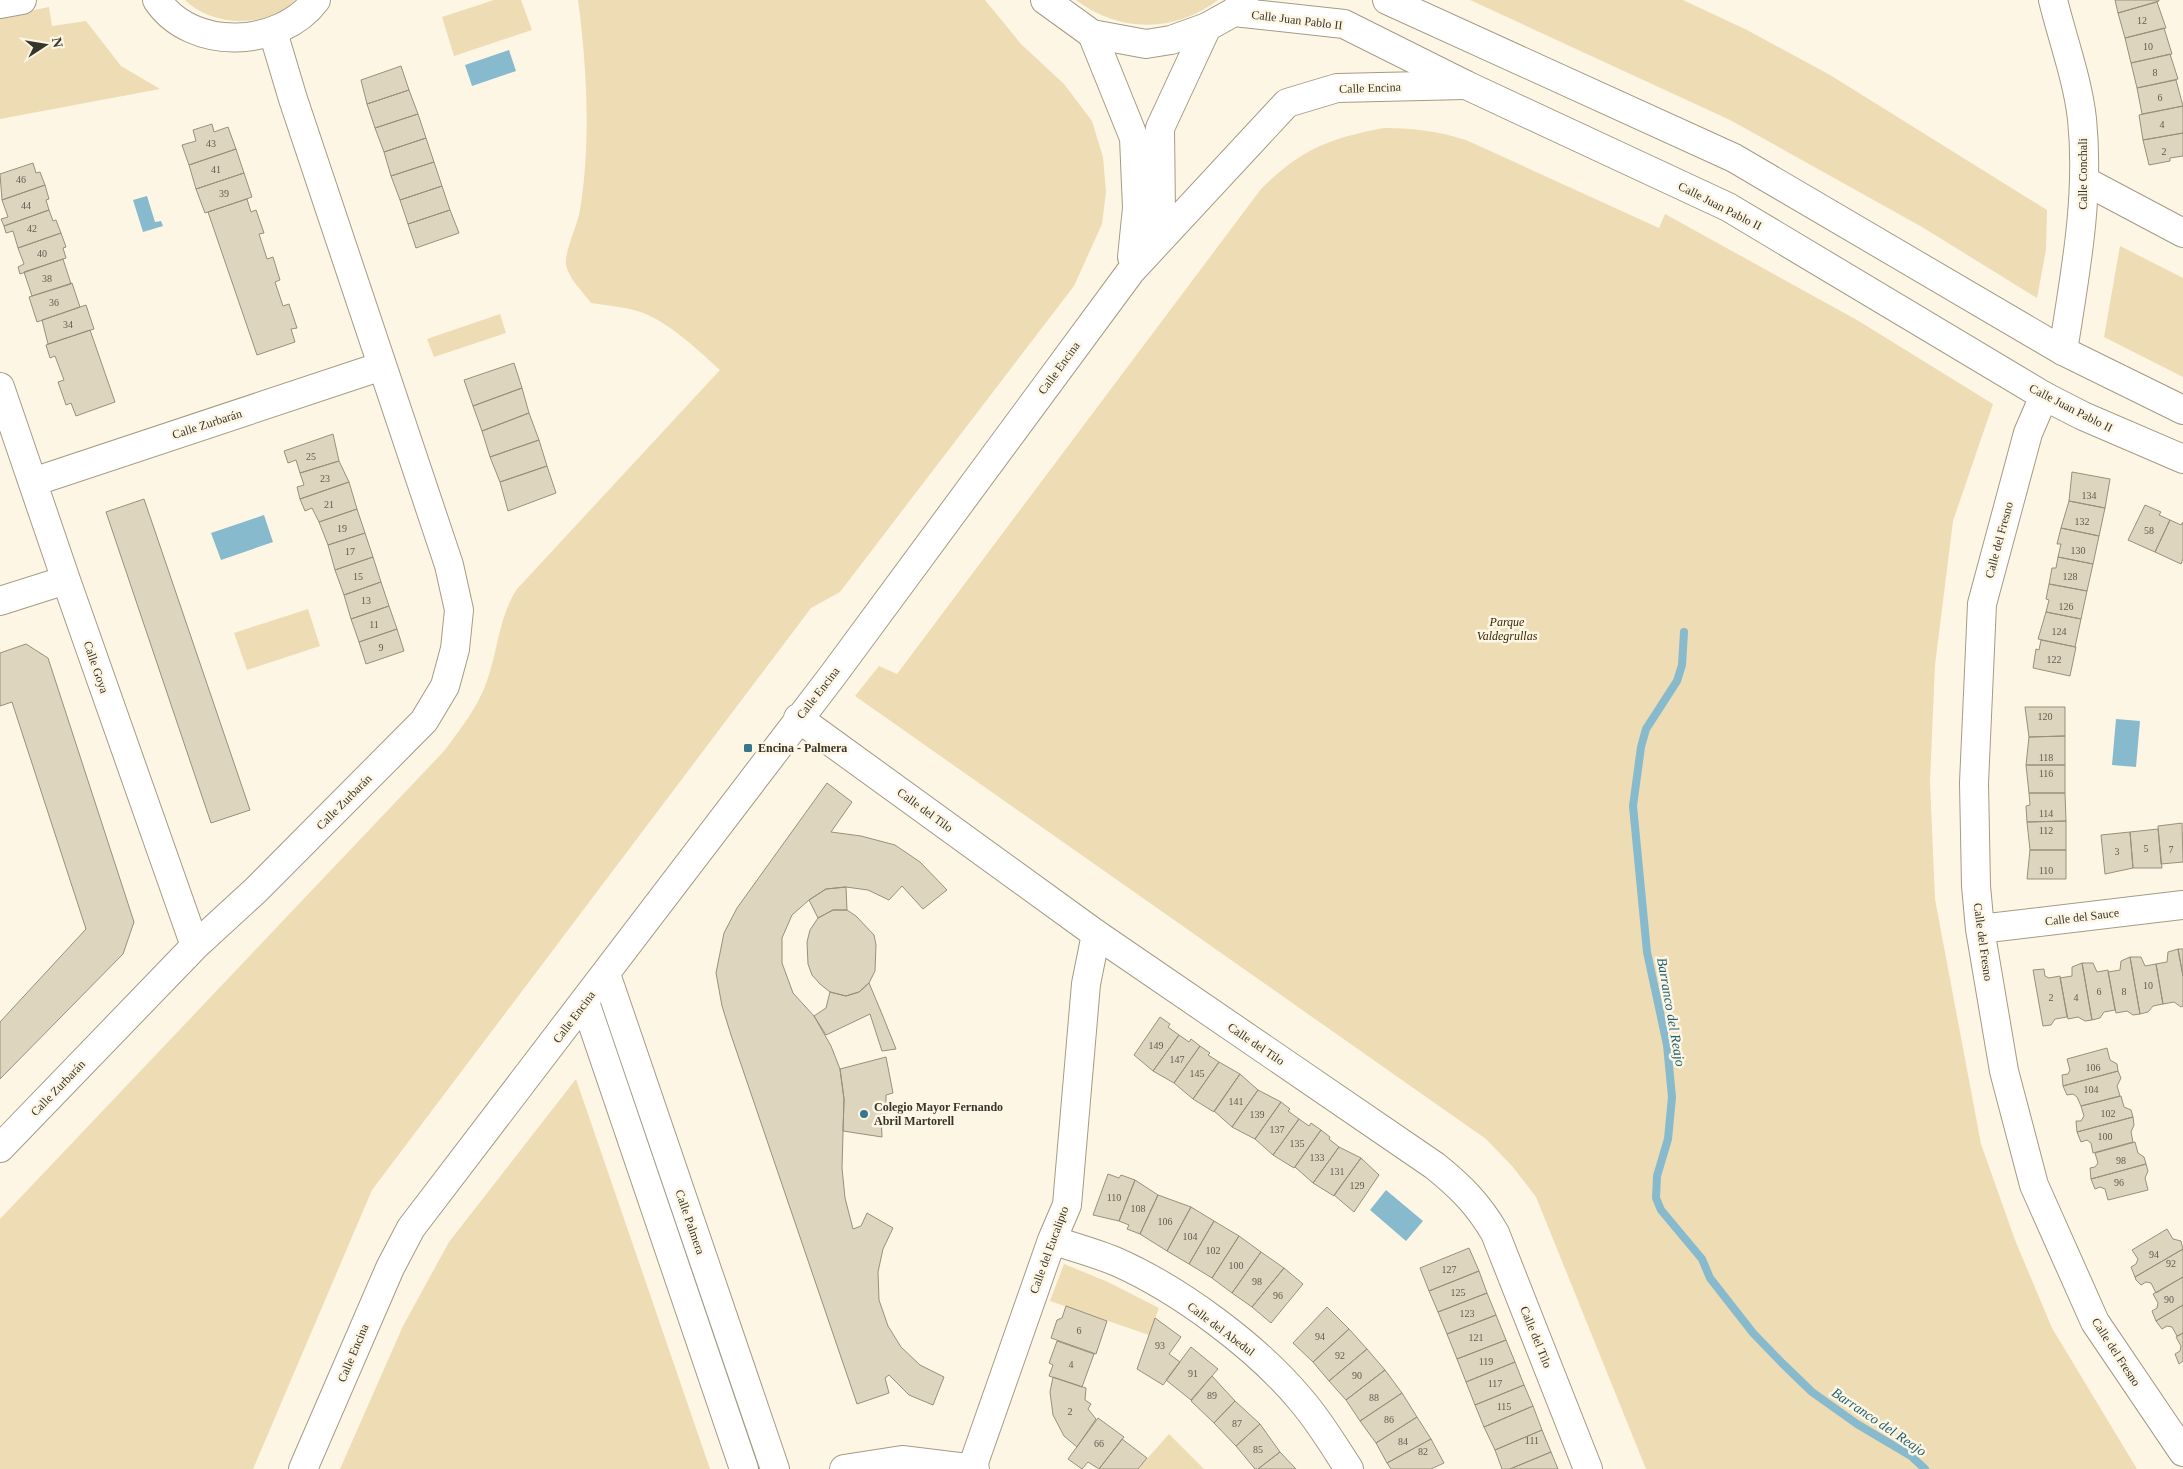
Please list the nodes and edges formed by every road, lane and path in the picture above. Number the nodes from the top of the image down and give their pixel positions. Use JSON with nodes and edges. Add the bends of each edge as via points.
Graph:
{"nodes":[{"id":1,"x":22,"y":0,"type":"edge"},
{"id":2,"x":157,"y":0,"type":"edge"},
{"id":3,"x":316,"y":0,"type":"edge"},
{"id":4,"x":1045,"y":0,"type":"edge"},
{"id":5,"x":1387,"y":0,"type":"edge"},
{"id":6,"x":2053,"y":0,"type":"edge"},
{"id":7,"x":0,"y":4,"type":"edge"},
{"id":8,"x":1239,"y":6,"type":"edge"},
{"id":9,"x":1207,"y":26,"type":"junction"},
{"id":10,"x":273,"y":32,"type":"junction"},
{"id":11,"x":1092,"y":34,"type":"junction"},
{"id":12,"x":1466,"y":85,"type":"junction"},
{"id":13,"x":2085,"y":181,"type":"junction"},
{"id":14,"x":2183,"y":233,"type":"edge"},
{"id":15,"x":1131,"y":271,"type":"junction"},
{"id":16,"x":2064,"y":351,"type":"junction"},
{"id":17,"x":382,"y":366,"type":"junction"},
{"id":18,"x":0,"y":387,"type":"edge"},
{"id":19,"x":2044,"y":396,"type":"junction"},
{"id":20,"x":2183,"y":410,"type":"edge"},
{"id":21,"x":2183,"y":459,"type":"edge"},
{"id":22,"x":33,"y":482,"type":"junction"},
{"id":23,"x":66,"y":580,"type":"junction"},
{"id":24,"x":0,"y":601,"type":"edge"},
{"id":25,"x":798,"y":718,"type":"junction"},
{"id":26,"x":2183,"y":905,"type":"edge"},
{"id":27,"x":1980,"y":928,"type":"junction"},
{"id":28,"x":1096,"y":934,"type":"junction"},
{"id":29,"x":195,"y":946,"type":"junction"},
{"id":30,"x":606,"y":974,"type":"junction"},
{"id":31,"x":585,"y":1002,"type":"junction"},
{"id":32,"x":0,"y":1148,"type":"edge"},
{"id":33,"x":1052,"y":1240,"type":"junction"},
{"id":34,"x":2183,"y":1452,"type":"edge"},
{"id":35,"x":973,"y":1468,"type":"edge"},
{"id":36,"x":303,"y":1469,"type":"edge"},
{"id":37,"x":744,"y":1469,"type":"edge"},
{"id":38,"x":775,"y":1469,"type":"edge"},
{"id":39,"x":844,"y":1469,"type":"edge"},
{"id":40,"x":1349,"y":1469,"type":"edge"},
{"id":41,"x":1588,"y":1469,"type":"edge"}],
"edges":[{"from":1,"to":7,"type":"street"},
{"from":2,"to":10,"type":"street","via":[[163,9],[196,31],[234,39]]},
{"from":3,"to":10,"type":"street","via":[[295,20]]},
{"from":4,"to":11,"type":"street"},
{"from":5,"to":16,"type":"street","via":[[1734,158]]},
{"from":6,"to":13,"type":"street","name":"Calle Conchali","via":[[2082,118]]},
{"from":8,"to":9,"type":"street"},
{"from":8,"to":12,"type":"street","name":"Calle Juan Pablo II","via":[[1344,24]]},
{"from":9,"to":11,"type":"street","via":[[1171,40],[1146,44]]},
{"from":9,"to":15,"type":"street","via":[[1160,128],[1161,213]]},
{"from":10,"to":17,"type":"street","name":"Calle Zurbarán"},
{"from":11,"to":15,"type":"street","via":[[1134,138],[1137,208]]},
{"from":12,"to":15,"type":"street","name":"Calle Encina","via":[[1338,88],[1287,103]]},
{"from":12,"to":19,"type":"street","name":"Calle Juan Pablo II","via":[[1728,207]]},
{"from":13,"to":14,"type":"street"},
{"from":13,"to":16,"type":"street","name":"Calle Conchali"},
{"from":15,"to":25,"type":"street","name":"Calle Encina"},
{"from":16,"to":20,"type":"street"},
{"from":17,"to":22,"type":"street","name":"Calle Zurbarán"},
{"from":17,"to":29,"type":"street","name":"Calle Zurbarán","via":[[449,564],[459,610],[455,649],[445,686],[424,721],[256,890]]},
{"from":18,"to":22,"type":"street","name":"Calle Goya"},
{"from":19,"to":21,"type":"street","name":"Calle Juan Pablo II"},
{"from":19,"to":27,"type":"street","name":"Calle del Fresno","via":[[2028,433],[1982,604],[1974,784]]},
{"from":22,"to":23,"type":"street","name":"Calle Goya"},
{"from":23,"to":24,"type":"street"},
{"from":23,"to":29,"type":"street","name":"Calle Goya"},
{"from":25,"to":28,"type":"street","name":"Calle del Tilo"},
{"from":25,"to":30,"type":"street","name":"Calle Encina"},
{"from":26,"to":27,"type":"street","name":"Calle del Sauce"},
{"from":27,"to":34,"type":"street","name":"Calle del Fresno","via":[[2004,1071],[2034,1185],[2095,1322]]},
{"from":28,"to":33,"type":"street","name":"Calle del Eucalipto","via":[[1086,984],[1067,1205]]},
{"from":28,"to":41,"type":"street","name":"Calle del Tilo","via":[[1435,1166],[1476,1203],[1495,1233]]},
{"from":29,"to":32,"type":"street","name":"Calle Zurbarán"},
{"from":30,"to":31,"type":"street","name":"Calle Encina"},
{"from":30,"to":38,"type":"street","name":"Calle Palmera"},
{"from":31,"to":36,"type":"street","name":"Calle Encina","via":[[411,1228],[390,1268]]},
{"from":31,"to":37,"type":"street"},
{"from":33,"to":35,"type":"street","name":"Calle del Eucalipto"},
{"from":33,"to":40,"type":"street","name":"Calle del Abedul","via":[[1116,1262],[1159,1283],[1241,1342],[1302,1400]]},
{"from":35,"to":39,"type":"street","via":[[902,1460]]}]}
